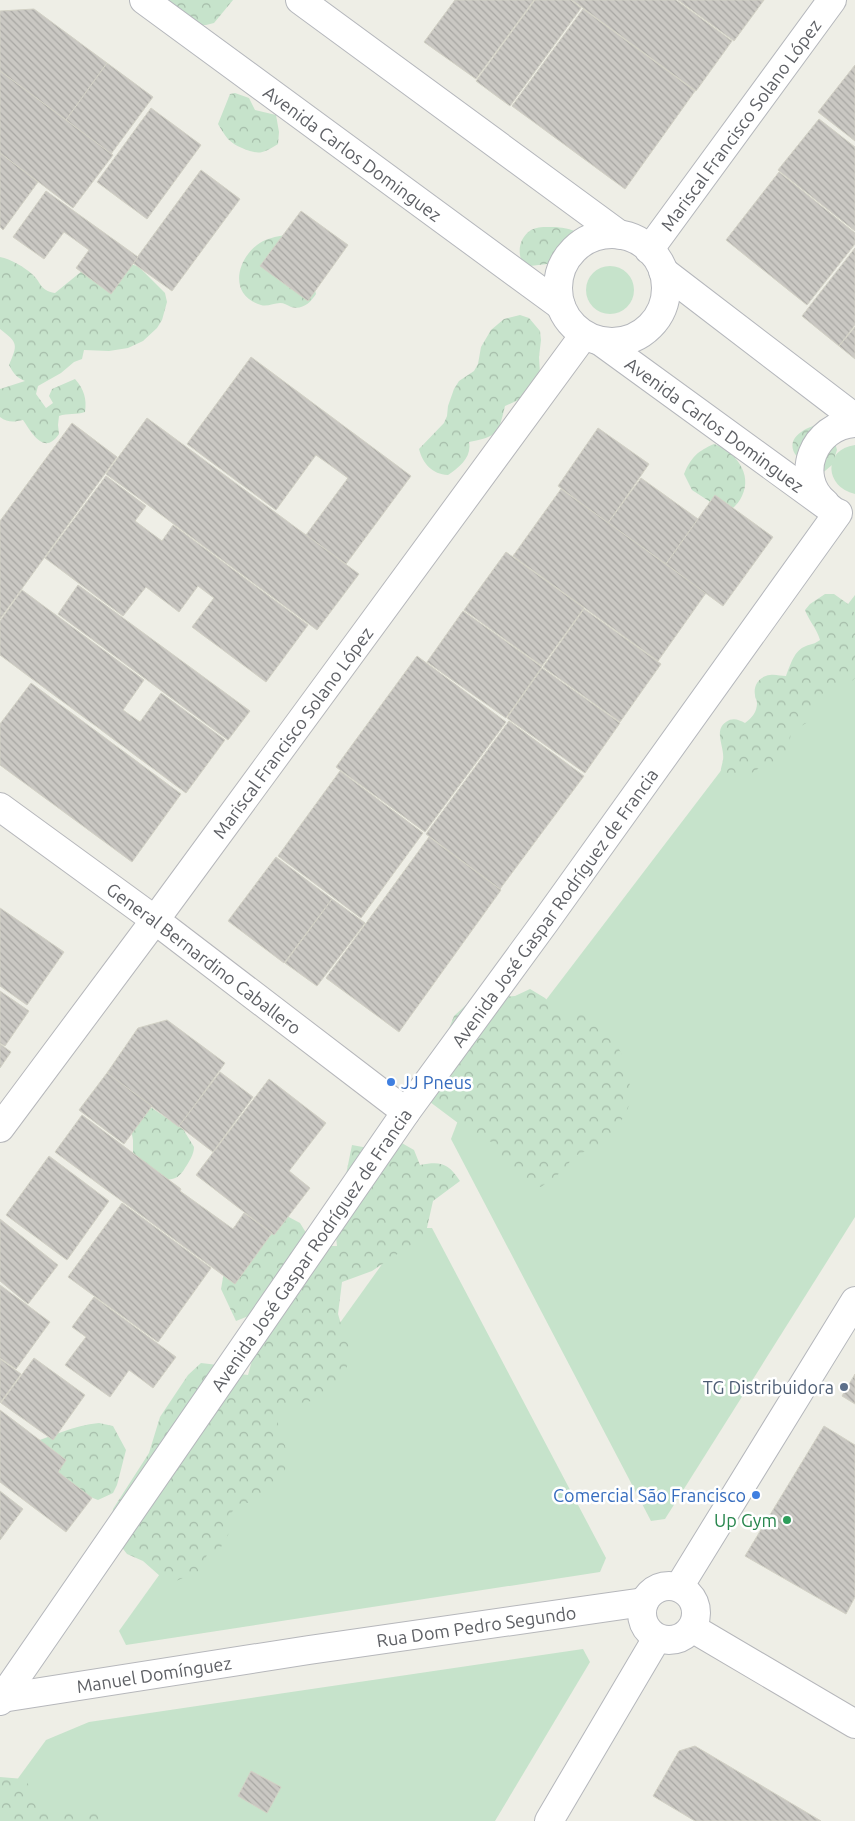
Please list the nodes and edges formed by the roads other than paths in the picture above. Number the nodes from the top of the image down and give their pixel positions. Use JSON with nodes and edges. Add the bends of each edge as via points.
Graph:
{"nodes":[{"id":1,"x":144,"y":0,"type":"edge"},
{"id":2,"x":300,"y":0,"type":"edge"},
{"id":3,"x":832,"y":0,"type":"edge"},
{"id":4,"x":620,"y":235,"type":"junction"},
{"id":5,"x":656,"y":260,"type":"junction"},
{"id":6,"x":561,"y":306,"type":"junction"},
{"id":7,"x":592,"y":338,"type":"junction"},
{"id":8,"x":855,"y":418,"type":"edge"},
{"id":9,"x":855,"y":423,"type":"edge"},
{"id":10,"x":845,"y":514,"type":"edge"},
{"id":11,"x":0,"y":807,"type":"edge"},
{"id":12,"x":155,"y":920,"type":"junction"},
{"id":13,"x":406,"y":1112,"type":"junction"},
{"id":14,"x":0,"y":1128,"type":"edge"},
{"id":15,"x":855,"y":1301,"type":"edge"},
{"id":16,"x":679,"y":1587,"type":"junction"},
{"id":17,"x":644,"y":1602,"type":"junction"},
{"id":18,"x":692,"y":1628,"type":"junction"},
{"id":19,"x":657,"y":1638,"type":"junction"},
{"id":20,"x":309,"y":1650,"type":"joint"},
{"id":21,"x":1,"y":1699,"type":"edge"},
{"id":22,"x":855,"y":1724,"type":"edge"},
{"id":23,"x":549,"y":1821,"type":"edge"}],
"edges":[{"from":1,"to":6,"type":"main road","name":"Avenida Carlos Dominguez"},
{"from":2,"to":4,"type":"main road"},
{"from":3,"to":5,"type":"main road","name":"Mariscal Francisco Solano López"},
{"from":4,"to":5,"type":"main road","via":[[640,242]]},
{"from":4,"to":6,"type":"main road","via":[[588,239],[565,260],[557,290]]},
{"from":5,"to":7,"type":"main road","via":[[666,288],[664,304],[656,320],[645,332],[630,340],[613,343]]},
{"from":5,"to":8,"type":"main road"},
{"from":6,"to":7,"type":"main road","via":[[578,331]]},
{"from":7,"to":10,"type":"main road","name":"Avenida Carlos Dominguez"},
{"from":7,"to":12,"type":"main road","name":"Mariscal Francisco Solano López"},
{"from":9,"to":10,"type":"main road","via":[[833,428],[821,438],[813,450],[810,465],[810,478],[818,495]]},
{"from":10,"to":13,"type":"main road","name":"Avenida José Gaspar Rodríguez de Francia"},
{"from":11,"to":12,"type":"main road","name":"General Bernardino Caballero"},
{"from":12,"to":13,"type":"main road","name":"General Bernardino Caballero"},
{"from":12,"to":14,"type":"main road","name":"Mariscal Francisco Solano López"},
{"from":13,"to":21,"type":"main road","name":"Avenida José Gaspar Rodríguez de Francia"},
{"from":15,"to":16,"type":"main road"},
{"from":16,"to":17,"type":"main road","via":[[662,1586]]},
{"from":16,"to":18,"type":"main road","via":[[691,1596],[695,1605],[696,1618]]},
{"from":17,"to":19,"type":"main road","via":[[643,1620]]},
{"from":17,"to":20,"type":"main road","name":"Rua Dom Pedro Segundo"},
{"from":18,"to":19,"type":"main road","via":[[680,1639]]},
{"from":18,"to":22,"type":"main road"},
{"from":19,"to":23,"type":"main road"},
{"from":20,"to":21,"type":"main road","name":"Manuel Domínguez"}]}
